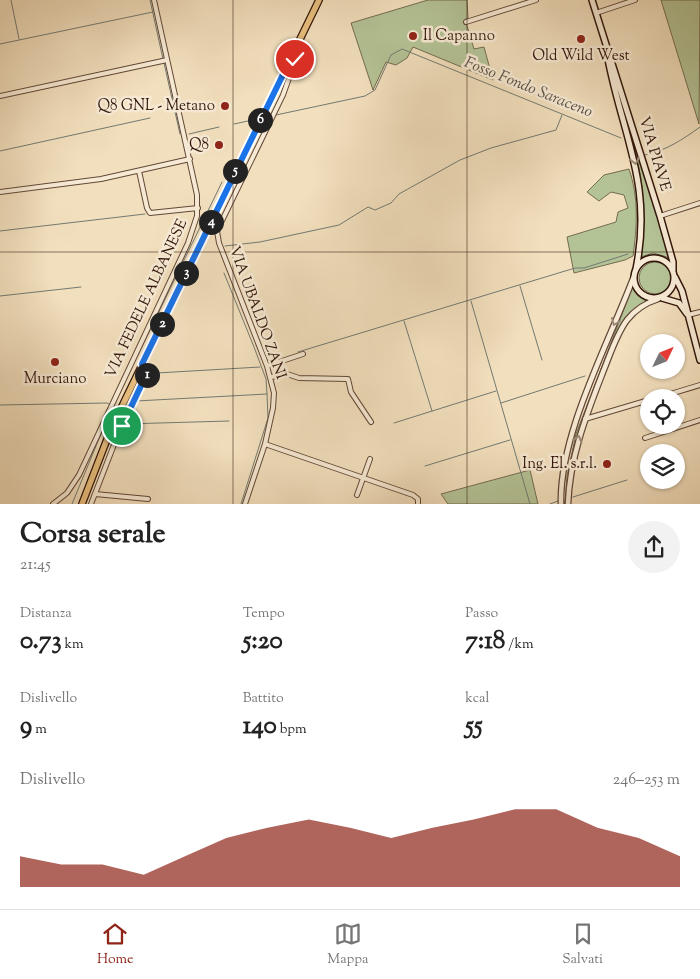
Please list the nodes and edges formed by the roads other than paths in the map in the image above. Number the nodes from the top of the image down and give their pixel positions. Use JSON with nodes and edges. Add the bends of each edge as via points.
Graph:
{"nodes":[{"id":1,"x":154,"y":0,"type":"edge"},
{"id":2,"x":319,"y":0,"type":"edge"},
{"id":3,"x":536,"y":0,"type":"edge"},
{"id":4,"x":592,"y":0,"type":"edge"},
{"id":5,"x":635,"y":0,"type":"edge"},
{"id":6,"x":596,"y":13,"type":"junction"},
{"id":7,"x":466,"y":22,"type":"dead end"},
{"id":8,"x":606,"y":46,"type":"junction"},
{"id":9,"x":292,"y":56,"type":"junction"},
{"id":10,"x":167,"y":60,"type":"junction"},
{"id":11,"x":0,"y":96,"type":"edge"},
{"id":12,"x":190,"y":158,"type":"junction"},
{"id":13,"x":139,"y":171,"type":"junction"},
{"id":14,"x":0,"y":192,"type":"edge"},
{"id":15,"x":700,"y":203,"type":"edge"},
{"id":16,"x":198,"y":208,"type":"junction"},
{"id":17,"x":660,"y":216,"type":"junction"},
{"id":18,"x":636,"y":269,"type":"junction"},
{"id":19,"x":674,"y":273,"type":"junction"},
{"id":20,"x":634,"y":276,"type":"junction"},
{"id":21,"x":660,"y":298,"type":"junction"},
{"id":22,"x":700,"y":312,"type":"edge"},
{"id":23,"x":688,"y":316,"type":"junction"},
{"id":24,"x":303,"y":354,"type":"dead end"},
{"id":25,"x":700,"y":360,"type":"edge"},
{"id":26,"x":142,"y":364,"type":"junction"},
{"id":27,"x":267,"y":366,"type":"junction"},
{"id":28,"x":270,"y":377,"type":"junction"},
{"id":29,"x":700,"y":384,"type":"edge"},
{"id":30,"x":685,"y":389,"type":"edge"},
{"id":31,"x":640,"y":403,"type":"edge"},
{"id":32,"x":585,"y":419,"type":"junction"},
{"id":33,"x":700,"y":420,"type":"edge"},
{"id":34,"x":371,"y":422,"type":"dead end"},
{"id":35,"x":645,"y":438,"type":"dead end"},
{"id":36,"x":264,"y":444,"type":"junction"},
{"id":37,"x":370,"y":459,"type":"dead end"},
{"id":38,"x":363,"y":478,"type":"junction"},
{"id":39,"x":95,"y":494,"type":"junction"},
{"id":40,"x":357,"y":495,"type":"dead end"},
{"id":41,"x":148,"y":499,"type":"dead end"},
{"id":42,"x":53,"y":504,"type":"edge"},
{"id":43,"x":82,"y":504,"type":"edge"},
{"id":44,"x":91,"y":504,"type":"edge"},
{"id":45,"x":245,"y":504,"type":"edge"},
{"id":46,"x":418,"y":504,"type":"edge"},
{"id":47,"x":561,"y":504,"type":"edge"},
{"id":48,"x":568,"y":504,"type":"edge"}],
"edges":[{"from":1,"to":10,"type":"street","name":"VIA FEDELE ALBANESE"},
{"from":2,"to":9,"type":"main road"},
{"from":3,"to":7,"type":"street"},
{"from":4,"to":6,"type":"main road","name":"VIA PIAVE"},
{"from":5,"to":6,"type":"street"},
{"from":6,"to":8,"type":"main road","name":"VIA PIAVE"},
{"from":8,"to":17,"type":"main road","name":"VIA PIAVE"},
{"from":8,"to":18,"type":"main road","name":"VIA PIAVE","one_way":true,"via":[[640,187],[642,231]]},
{"from":9,"to":26,"type":"main road"},
{"from":9,"to":27,"type":"street","name":"VIA UBALDO ZANI","via":[[295,61],[283,95],[216,231]]},
{"from":10,"to":11,"type":"street"},
{"from":10,"to":12,"type":"street","name":"VIA FEDELE ALBANESE"},
{"from":12,"to":13,"type":"street"},
{"from":12,"to":16,"type":"street","name":"VIA FEDELE ALBANESE"},
{"from":13,"to":14,"type":"street","via":[[92,181]]},
{"from":13,"to":16,"type":"street","via":[[150,213]]},
{"from":15,"to":17,"type":"street"},
{"from":16,"to":42,"type":"street","name":"VIA FEDELE ALBANESE","via":[[188,243],[75,481]]},
{"from":17,"to":19,"type":"main road","name":"VIA PIAVE"},
{"from":18,"to":19,"type":"main road","via":[[651,258],[664,260]]},
{"from":18,"to":20,"type":"main road"},
{"from":19,"to":21,"type":"main road","via":[[673,286]]},
{"from":19,"to":23,"type":"main road","name":"VIA PIAVE"},
{"from":20,"to":21,"type":"main road","via":[[640,294]]},
{"from":20,"to":47,"type":"street","one_way":true,"via":[[572,435],[564,465]]},
{"from":21,"to":23,"type":"main road","via":[[679,303]]},
{"from":21,"to":32,"type":"street","via":[[638,309],[623,326]]},
{"from":22,"to":23,"type":"street"},
{"from":23,"to":25,"type":"main road","name":"VIA PIAVE"},
{"from":24,"to":27,"type":"street"},
{"from":26,"to":39,"type":"street","via":[[147,373]]},
{"from":26,"to":43,"type":"main road","via":[[111,429]]},
{"from":27,"to":28,"type":"street","name":"VIA UBALDO ZANI"},
{"from":28,"to":34,"type":"street","via":[[287,374],[299,378],[348,379],[351,392]]},
{"from":28,"to":36,"type":"street","name":"VIA UBALDO ZANI","via":[[274,406]]},
{"from":29,"to":30,"type":"street"},
{"from":31,"to":32,"type":"street"},
{"from":48,"to":32,"type":"street","one_way":true,"via":[[572,461]]},
{"from":33,"to":35,"type":"street"},
{"from":36,"to":38,"type":"street"},
{"from":36,"to":45,"type":"street","name":"VIA UBALDO ZANI"},
{"from":37,"to":38,"type":"street"},
{"from":38,"to":40,"type":"street"},
{"from":38,"to":46,"type":"street","via":[[415,496]]},
{"from":39,"to":41,"type":"street"},
{"from":39,"to":44,"type":"street"}]}
